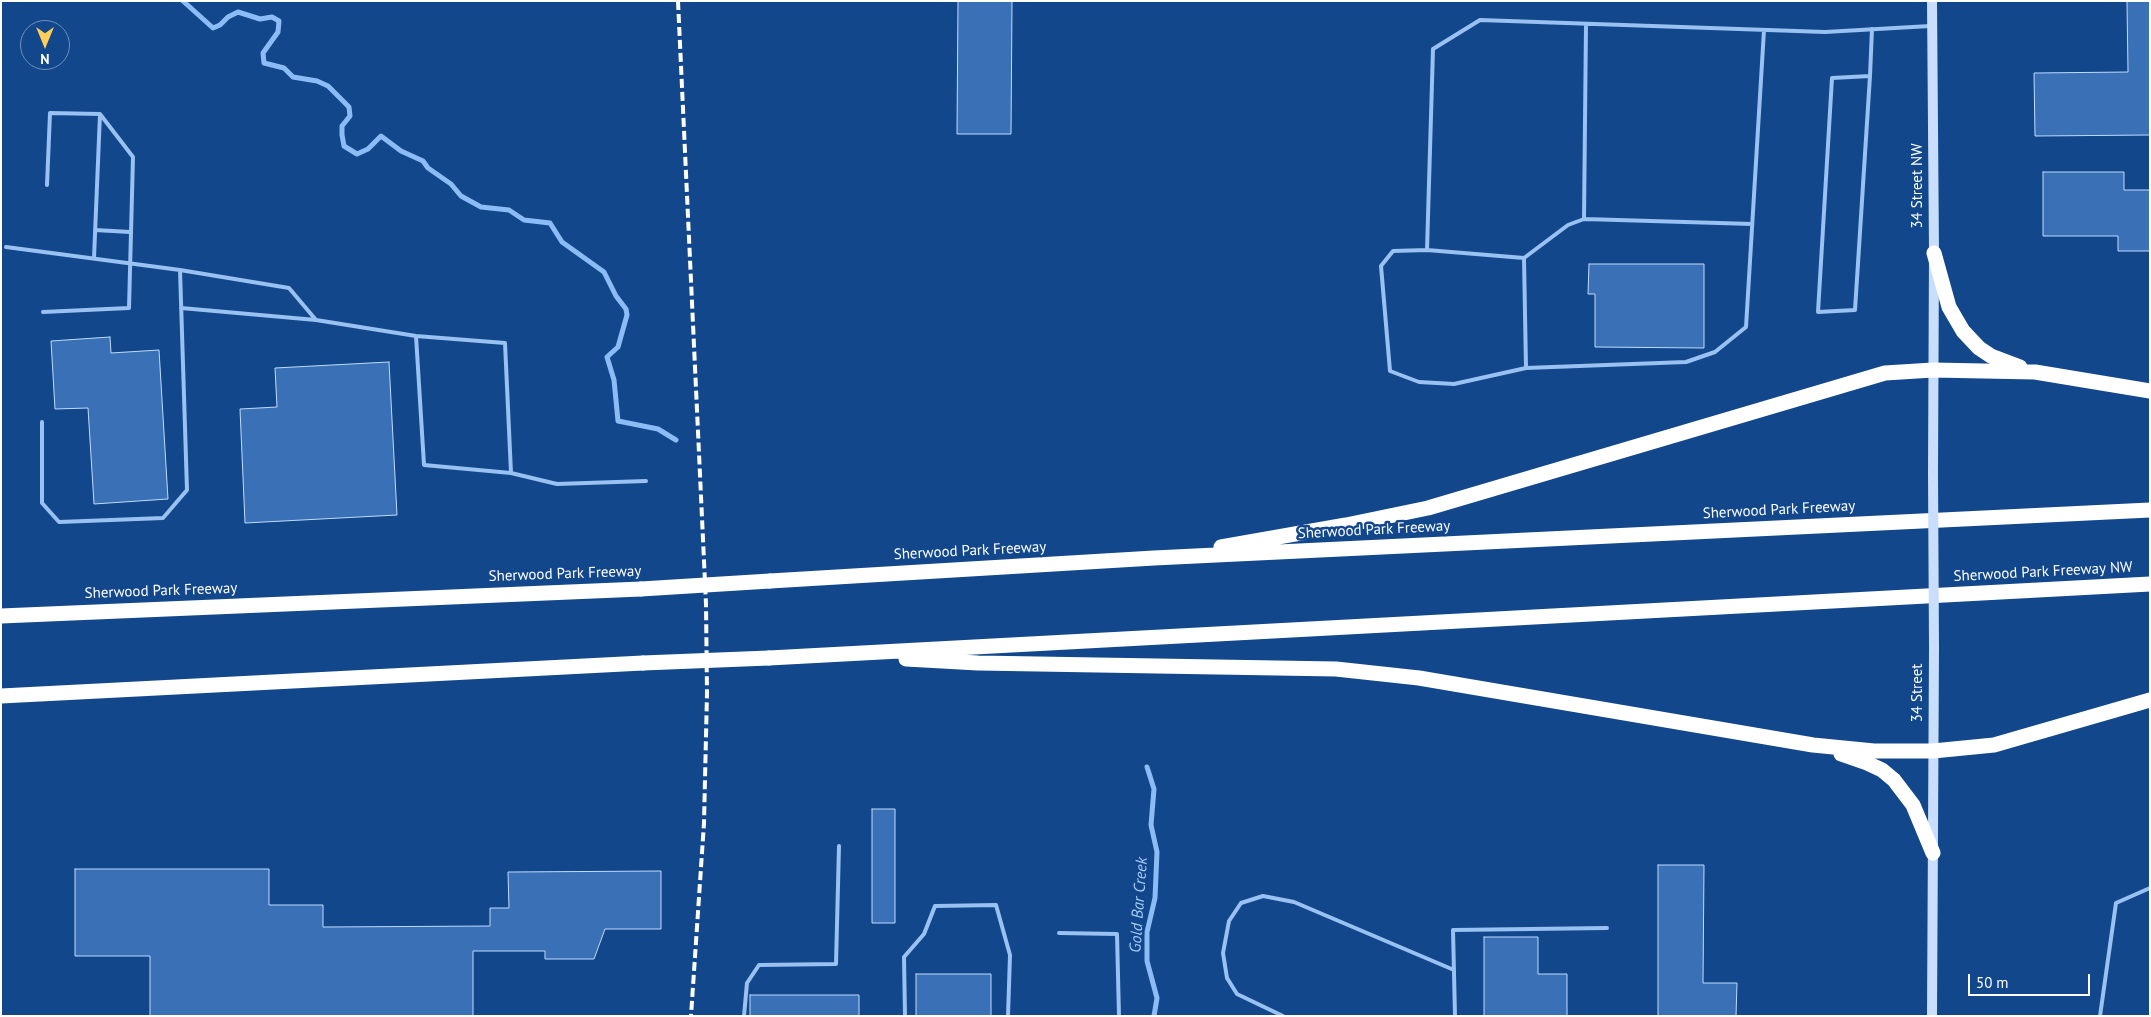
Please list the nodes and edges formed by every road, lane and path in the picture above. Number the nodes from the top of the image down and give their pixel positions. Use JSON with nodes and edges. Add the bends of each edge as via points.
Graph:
{"nodes":[{"id":1,"x":1932,"y":1,"type":"edge"},
{"id":2,"x":1586,"y":24,"type":"junction"},
{"id":3,"x":1932,"y":26,"type":"junction"},
{"id":4,"x":1872,"y":29,"type":"junction"},
{"id":5,"x":1764,"y":30,"type":"junction"},
{"id":6,"x":1870,"y":76,"type":"junction"},
{"id":7,"x":100,"y":114,"type":"junction"},
{"id":8,"x":47,"y":185,"type":"dead end"},
{"id":9,"x":1584,"y":218,"type":"junction"},
{"id":10,"x":1752,"y":224,"type":"junction"},
{"id":11,"x":95,"y":230,"type":"junction"},
{"id":12,"x":130,"y":232,"type":"junction"},
{"id":13,"x":6,"y":247,"type":"dead end"},
{"id":14,"x":1427,"y":250,"type":"junction"},
{"id":15,"x":1934,"y":253,"type":"junction"},
{"id":16,"x":94,"y":258,"type":"junction"},
{"id":17,"x":1524,"y":258,"type":"junction"},
{"id":18,"x":129,"y":263,"type":"junction"},
{"id":19,"x":180,"y":270,"type":"junction"},
{"id":20,"x":181,"y":308,"type":"junction"},
{"id":21,"x":43,"y":312,"type":"dead end"},
{"id":22,"x":316,"y":320,"type":"junction"},
{"id":23,"x":416,"y":336,"type":"junction"},
{"id":24,"x":1526,"y":368,"type":"junction"},
{"id":25,"x":1933,"y":370,"type":"junction"},
{"id":26,"x":2035,"y":372,"type":"junction"},
{"id":27,"x":2150,"y":391,"type":"edge"},
{"id":28,"x":42,"y":422,"type":"dead end"},
{"id":29,"x":511,"y":473,"type":"junction"},
{"id":30,"x":646,"y":481,"type":"dead end"},
{"id":31,"x":2150,"y":510,"type":"edge"},
{"id":32,"x":1154,"y":558,"type":"junction"},
{"id":33,"x":2150,"y":584,"type":"edge"},
{"id":34,"x":1,"y":616,"type":"edge"},
{"id":35,"x":832,"y":654,"type":"junction"},
{"id":36,"x":1,"y":698,"type":"edge"},
{"id":37,"x":2150,"y":700,"type":"edge"},
{"id":38,"x":1814,"y":745,"type":"junction"},
{"id":39,"x":1933,"y":751,"type":"junction"},
{"id":40,"x":839,"y":846,"type":"dead end"},
{"id":41,"x":1933,"y":853,"type":"junction"},
{"id":42,"x":2150,"y":888,"type":"edge"},
{"id":43,"x":1607,"y":928,"type":"dead end"},
{"id":44,"x":1059,"y":933,"type":"dead end"},
{"id":45,"x":1454,"y":970,"type":"junction"},
{"id":46,"x":744,"y":1016,"type":"edge"},
{"id":47,"x":905,"y":1016,"type":"edge"},
{"id":48,"x":1008,"y":1016,"type":"edge"},
{"id":49,"x":1119,"y":1016,"type":"edge"},
{"id":50,"x":1284,"y":1016,"type":"edge"},
{"id":51,"x":1455,"y":1016,"type":"edge"},
{"id":52,"x":1932,"y":1016,"type":"edge"},
{"id":53,"x":2100,"y":1016,"type":"edge"}],
"edges":[{"from":1,"to":3,"type":"main road","name":"34 Street NW"},
{"from":2,"to":5,"type":"lane"},
{"from":2,"to":9,"type":"lane"},
{"from":2,"to":14,"type":"lane","via":[[1480,20],[1432,49]]},
{"from":3,"to":4,"type":"lane"},
{"from":3,"to":15,"type":"main road","name":"34 Street NW"},
{"from":4,"to":5,"type":"lane","via":[[1825,32]]},
{"from":4,"to":6,"type":"lane"},
{"from":5,"to":10,"type":"lane"},
{"from":6,"to":6,"type":"lane","via":[[1855,310],[1818,312],[1832,78]]},
{"from":7,"to":8,"type":"lane","via":[[50,113]]},
{"from":7,"to":11,"type":"lane"},
{"from":7,"to":12,"type":"lane","via":[[133,156]]},
{"from":9,"to":10,"type":"lane"},
{"from":9,"to":17,"type":"lane","via":[[1568,225]]},
{"from":10,"to":24,"type":"lane","via":[[1746,328],[1715,352],[1686,362]]},
{"from":11,"to":12,"type":"lane"},
{"from":11,"to":16,"type":"lane"},
{"from":12,"to":18,"type":"lane"},
{"from":13,"to":16,"type":"lane"},
{"from":14,"to":17,"type":"lane"},
{"from":14,"to":24,"type":"lane","via":[[1393,251],[1381,266],[1390,371],[1419,382],[1454,384]]},
{"from":15,"to":25,"type":"main road","name":"34 Street NW"},
{"from":15,"to":26,"type":"highway","via":[[1949,307],[1970,341],[1991,356]]},
{"from":16,"to":18,"type":"lane"},
{"from":17,"to":24,"type":"lane"},
{"from":18,"to":19,"type":"lane"},
{"from":18,"to":21,"type":"lane","via":[[129,308]]},
{"from":19,"to":20,"type":"lane"},
{"from":19,"to":22,"type":"lane","via":[[289,288]]},
{"from":20,"to":22,"type":"lane"},
{"from":20,"to":28,"type":"lane","via":[[187,490],[163,518],[59,522],[42,503]]},
{"from":22,"to":23,"type":"lane"},
{"from":23,"to":29,"type":"lane","via":[[424,465]]},
{"from":23,"to":29,"type":"lane","via":[[505,343]]},
{"from":25,"to":26,"type":"highway"},
{"from":25,"to":32,"type":"highway","via":[[1869,376],[1428,508],[1338,527]]},
{"from":25,"to":39,"type":"main road","name":"34 Street","bridge":true},
{"from":26,"to":27,"type":"highway"},
{"from":29,"to":30,"type":"lane","via":[[557,484]]},
{"from":31,"to":32,"type":"highway","name":"Sherwood Park Freeway"},
{"from":32,"to":34,"type":"highway","name":"Sherwood Park Freeway","bridge":true,"via":[[641,589]]},
{"from":33,"to":35,"type":"highway","name":"Sherwood Park Freeway NW"},
{"from":35,"to":36,"type":"highway","bridge":true},
{"from":35,"to":38,"type":"highway","via":[[978,663],[1336,669],[1419,678]]},
{"from":37,"to":39,"type":"highway","via":[[1994,745]]},
{"from":38,"to":39,"type":"highway","via":[[1874,751]]},
{"from":38,"to":41,"type":"highway","via":[[1867,763],[1894,780],[1913,805]]},
{"from":39,"to":41,"type":"main road","name":"34 Street"},
{"from":40,"to":46,"type":"lane","via":[[836,964],[759,965],[746,984]]},
{"from":41,"to":52,"type":"main road","name":"34 Street"},
{"from":42,"to":53,"type":"lane","via":[[2116,903]]},
{"from":43,"to":45,"type":"lane","via":[[1453,930]]},
{"from":44,"to":49,"type":"lane","via":[[1117,934]]},
{"from":45,"to":50,"type":"lane","via":[[1294,902],[1263,896],[1241,903],[1229,921],[1223,954],[1226,978],[1237,994]]},
{"from":45,"to":51,"type":"lane"},
{"from":47,"to":48,"type":"lane","via":[[904,957],[924,934],[935,906],[996,905],[1010,955]]}]}
